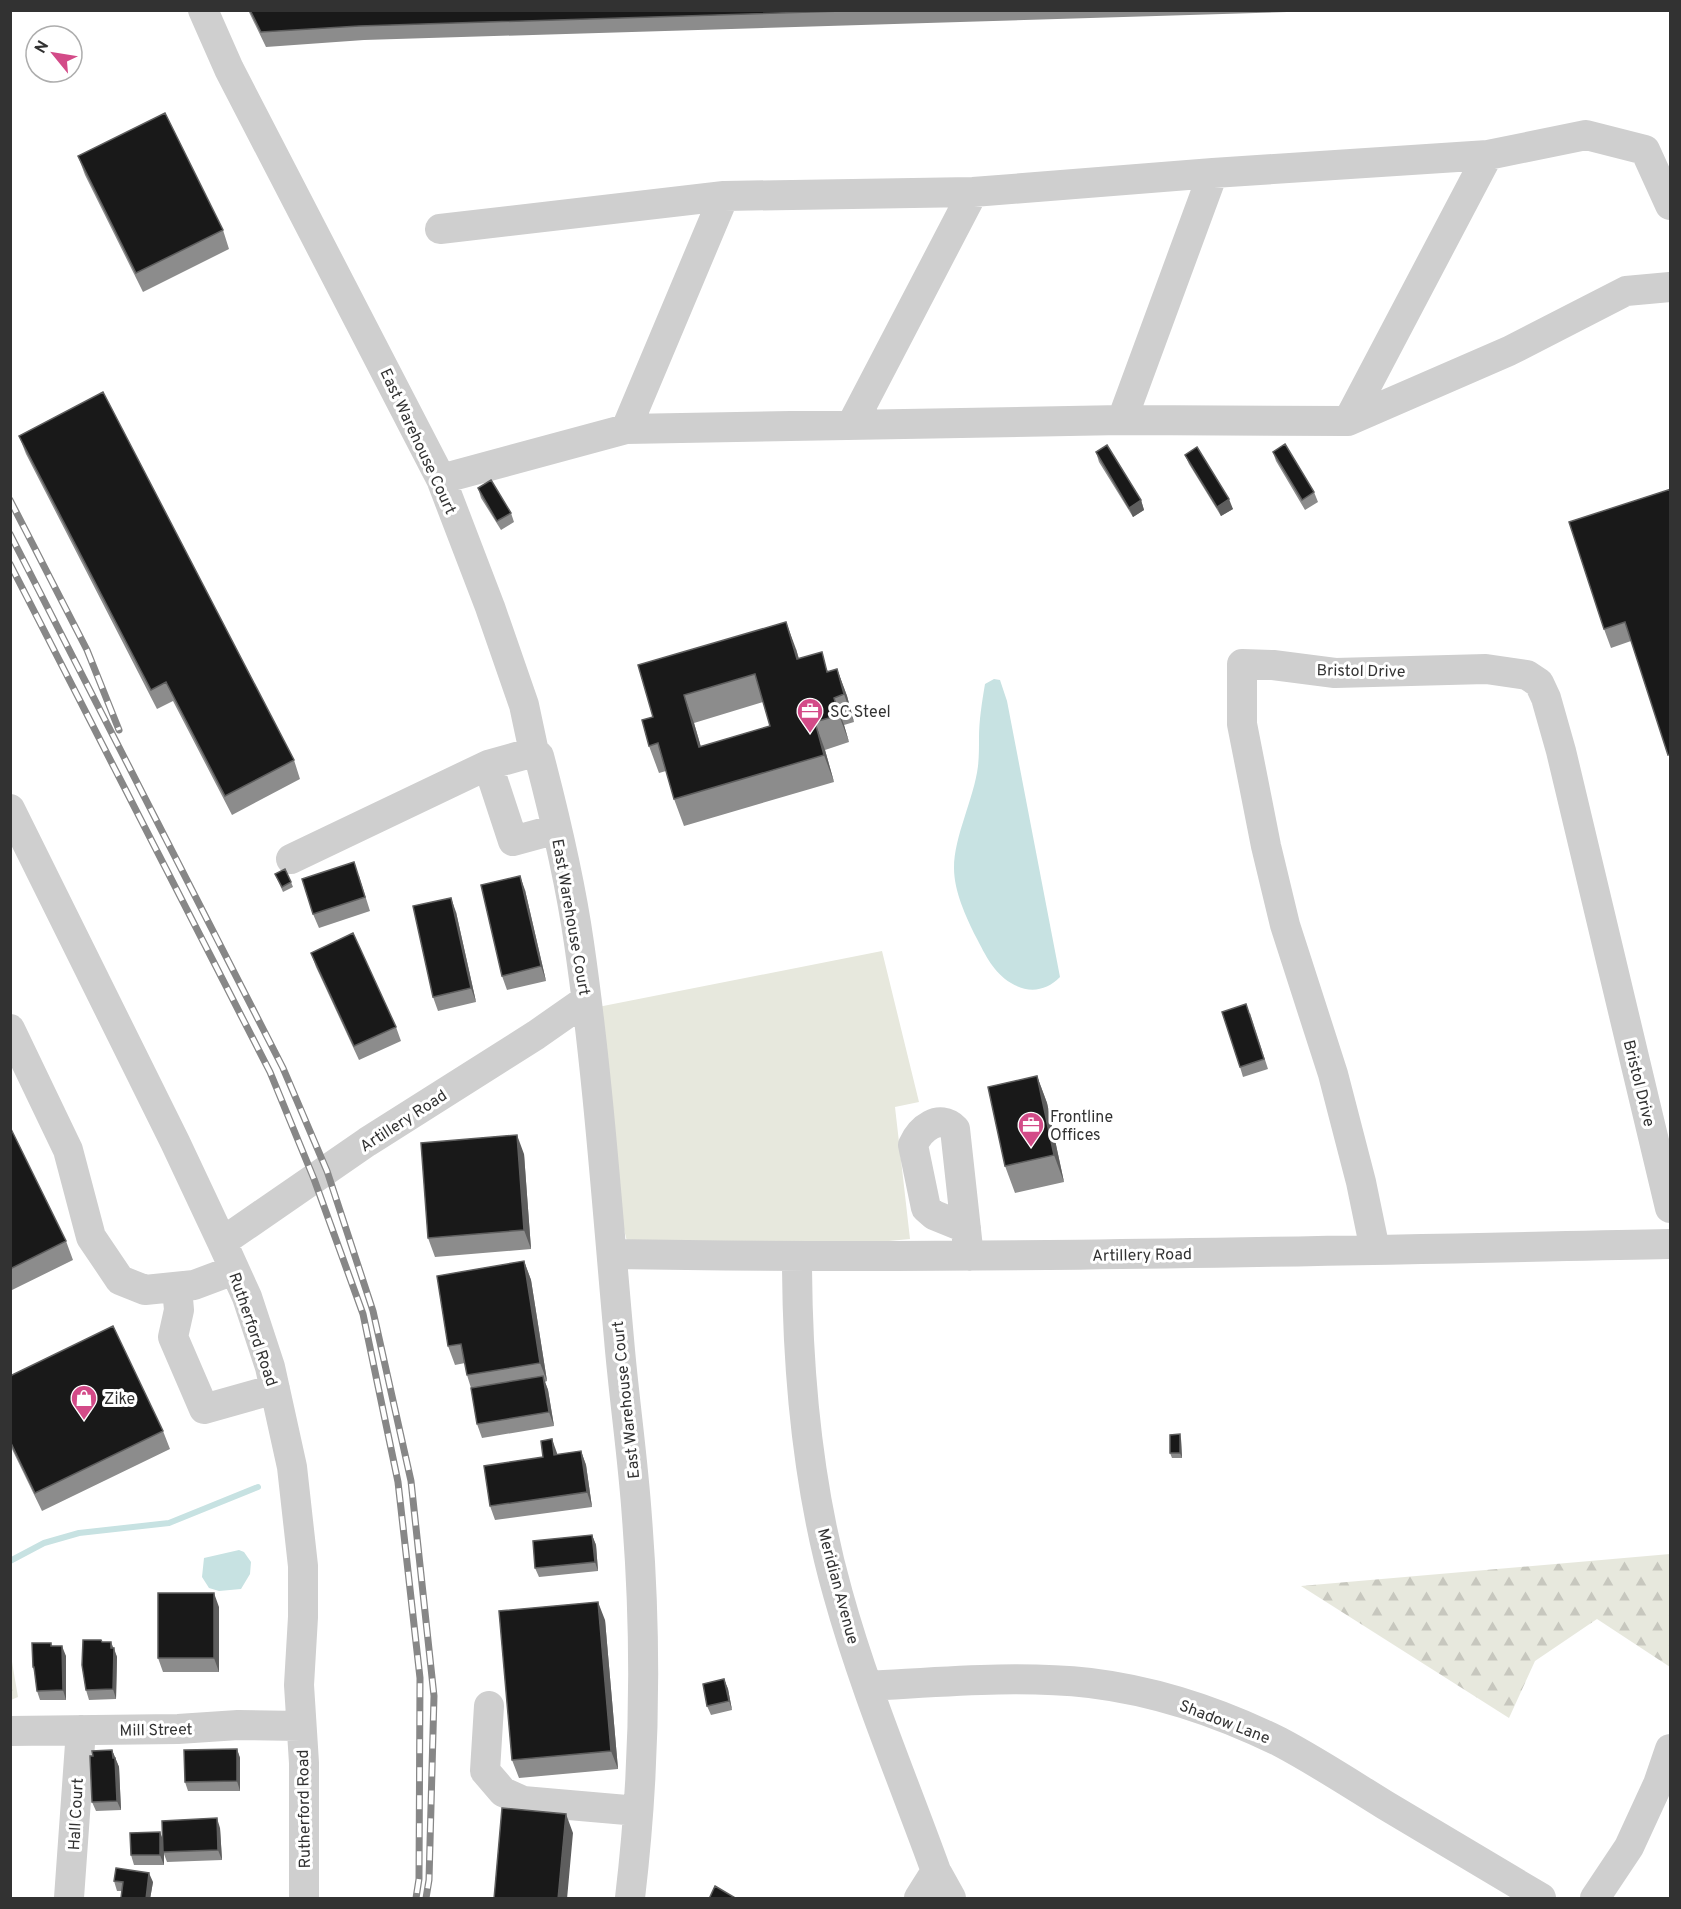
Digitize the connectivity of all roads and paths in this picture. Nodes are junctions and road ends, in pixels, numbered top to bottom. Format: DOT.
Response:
graph roads {
  1 [pos="203,10"];
  2 [pos="1488,155"];
  3 [pos="1213,173"];
  4 [pos="973,192"];
  5 [pos="724,196"];
  6 [pos="1671,205"];
  7 [pos="440,229"];
  8 [pos="1671,286"];
  9 [pos="1122,420"];
  10 [pos="1348,421"];
  11 [pos="852,423"];
  12 [pos="626,429"];
  13 [pos="441,479"];
  14 [pos="534,753"];
  15 [pos="488,765"];
  16 [pos="10,808"];
  17 [pos="557,829"];
  18 [pos="291,859"];
  19 [pos="586,1000"];
  20 [pos="10,1029"];
  21 [pos="1671,1208"];
  22 [pos="222,1242"];
  23 [pos="967,1242"];
  24 [pos="1671,1244"];
  25 [pos="1375,1250"];
  26 [pos="613,1254"];
  27 [pos="797,1257"];
  28 [pos="234,1270"];
  29 [pos="177,1287"];
  30 [pos="275,1389"];
  31 [pos="868,1686"];
  32 [pos="489,1706"];
  33 [pos="301,1726"];
  34 [pos="81,1730"];
  35 [pos="10,1731"];
  36 [pos="1671,1749"];
  37 [pos="638,1811"];
  38 [pos="936,1871"];
  39 [pos="69,1899"];
  40 [pos="304,1899"];
  41 [pos="630,1899"];
  42 [pos="919,1899"];
  43 [pos="951,1899"];
  44 [pos="1541,1899"];
  45 [pos="1595,1899"];
  1 -- 13 [label="street, East Warehouse Court"];
  2 -- 3 [label="street"];
  2 -- 6 [label="street"];
  2 -- 10 [label="street"];
  3 -- 4 [label="street"];
  3 -- 9 [label="street"];
  4 -- 5 [label="street"];
  4 -- 11 [label="street"];
  5 -- 7 [label="street"];
  5 -- 12 [label="street"];
  8 -- 10 [label="street"];
  9 -- 10 [label="street"];
  9 -- 11 [label="street"];
  11 -- 12 [label="street"];
  12 -- 13 [label="street"];
  13 -- 14 [label="street, East Warehouse Court"];
  14 -- 15 [label="street"];
  14 -- 17 [label="street, East Warehouse Court"];
  15 -- 17 [label="street"];
  15 -- 18 [label="street"];
  16 -- 22 [label="street, Rutherford Road"];
  17 -- 19 [label="street, East Warehouse Court"];
  19 -- 22 [label="street, Artillery Road"];
  19 -- 26 [label="street, East Warehouse Court"];
  20 -- 29 [label="street"];
  21 -- 25 [label="street, Bristol Drive"];
  22 -- 28 [label="street, Rutherford Road"];
  23 -- 23 [label="street"];
  23 -- 25 [label="street, Artillery Road"];
  23 -- 27 [label="street, Artillery Road"];
  24 -- 25 [label="street, Artillery Road"];
  26 -- 27 [label="street, Artillery Road"];
  26 -- 37 [label="street, East Warehouse Court"];
  27 -- 31 [label="street, Meridian Avenue"];
  28 -- 29 [label="street"];
  28 -- 30 [label="street, Rutherford Road"];
  29 -- 30 [label="street"];
  30 -- 33 [label="street, Rutherford Road"];
  31 -- 38 [label="street, Meridian Avenue"];
  31 -- 44 [label="street, Shadow Lane"];
  32 -- 37 [label="street"];
  33 -- 34 [label="street, Mill Street"];
  33 -- 40 [label="street, Rutherford Road"];
  34 -- 35 [label="street, Mill Street"];
  34 -- 39 [label="street, Hall Court"];
  36 -- 45 [label="street"];
  37 -- 41 [label="street, East Warehouse Court"];
  38 -- 42 [label="street"];
  38 -- 43 [label="street, Meridian Avenue"];
}
